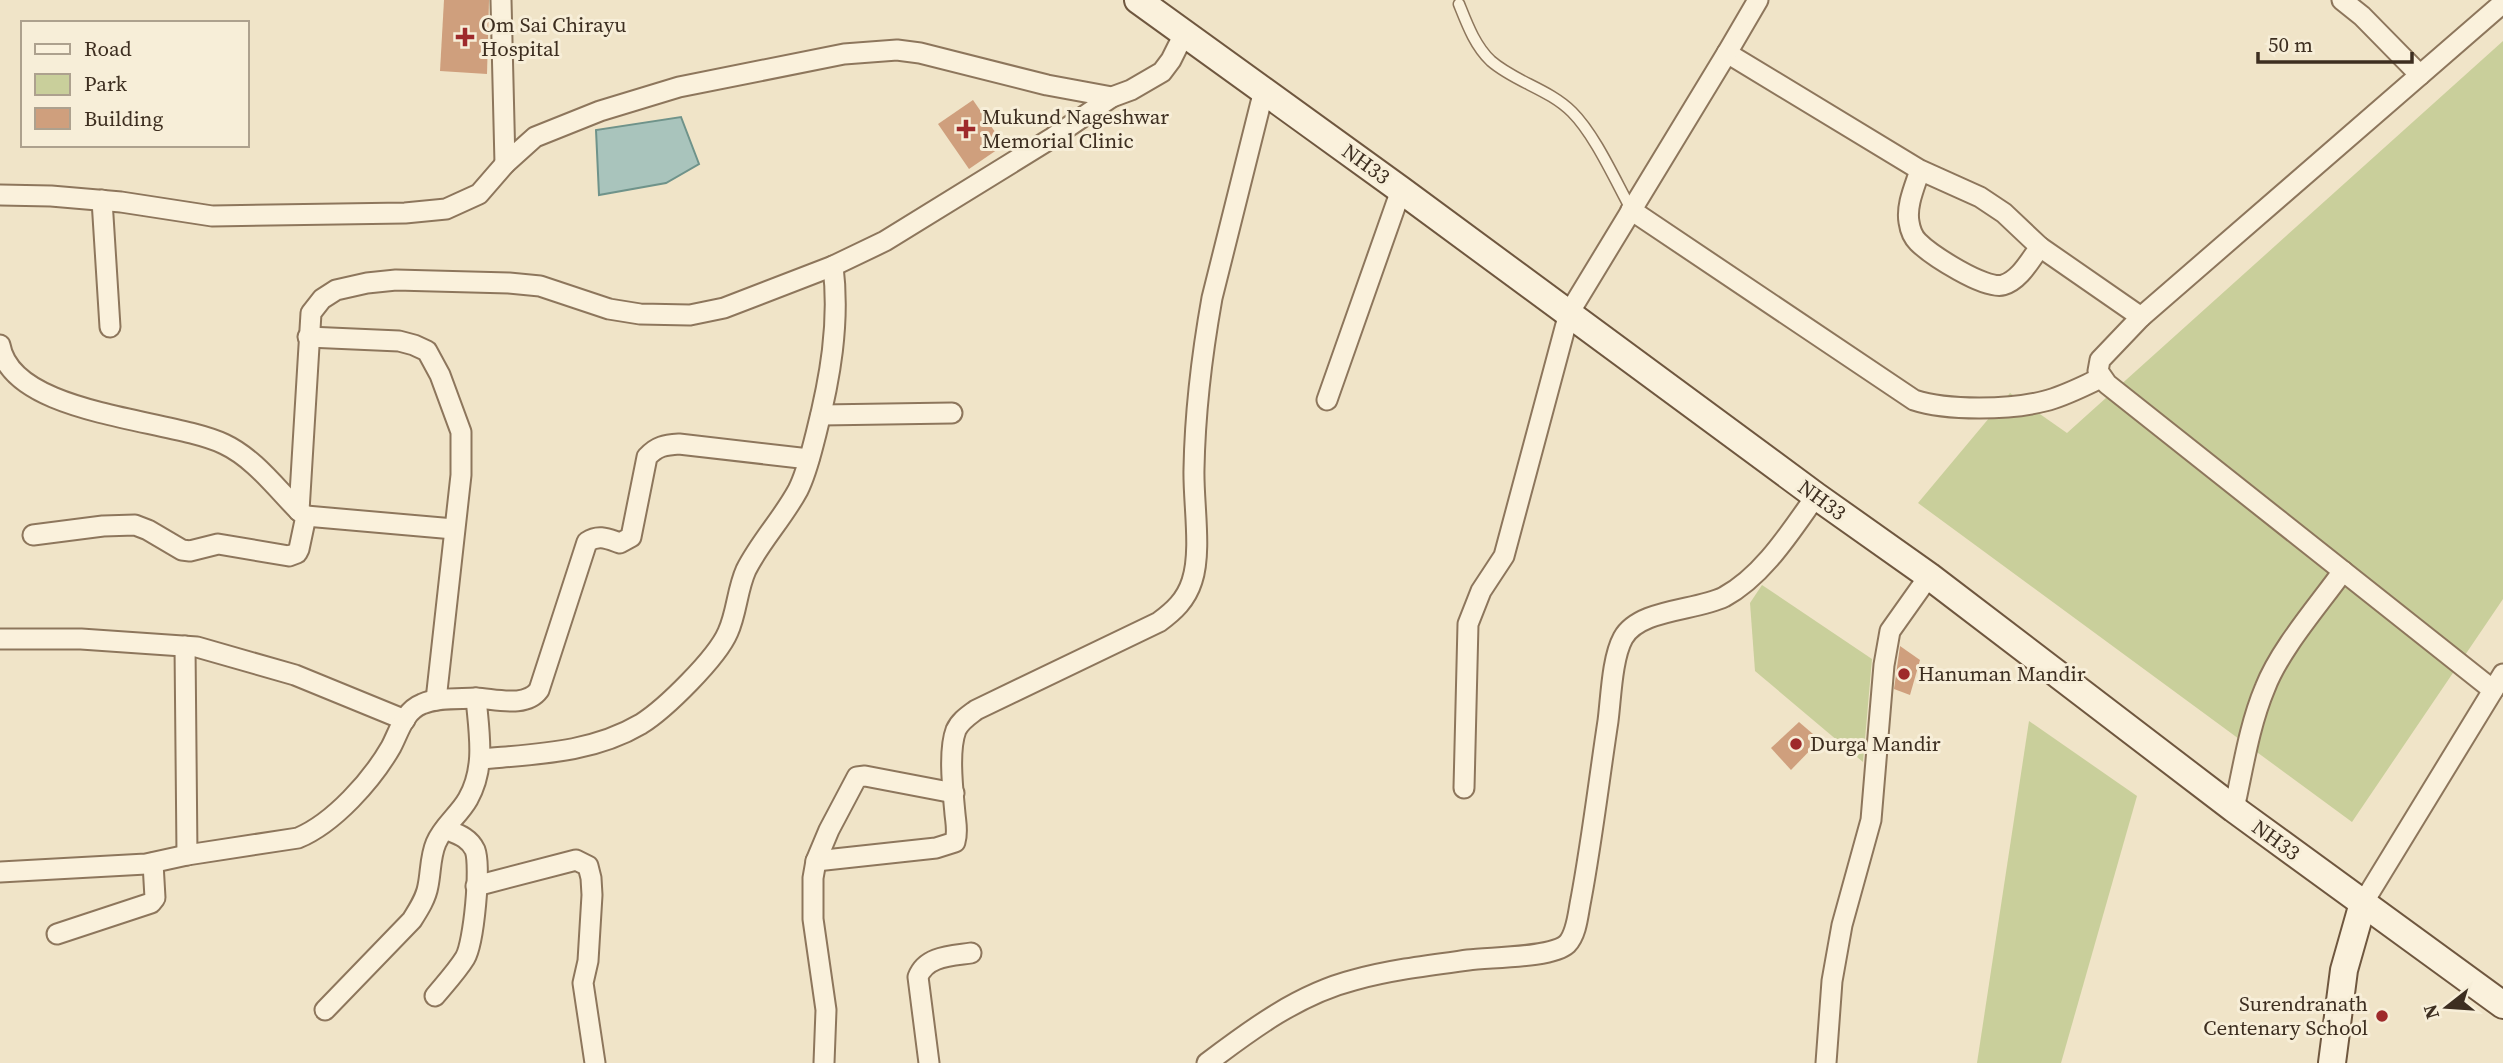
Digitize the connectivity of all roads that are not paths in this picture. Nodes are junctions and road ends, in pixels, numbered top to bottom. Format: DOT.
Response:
graph roads {
  1 [pos="501,0"];
  2 [pos="1138,0"];
  3 [pos="1758,0"];
  4 [pos="2342,0"];
  5 [pos="2503,3"];
  6 [pos="1459,4"];
  7 [pos="1184,34"];
  8 [pos="1727,53"];
  9 [pos="2420,75"];
  10 [pos="1264,90"];
  11 [pos="1112,97"];
  12 [pos="505,164"];
  13 [pos="1920,170"];
  14 [pos="1401,190"];
  15 [pos="0,195"];
  16 [pos="102,200"];
  17 [pos="1632,209"];
  18 [pos="2040,247"];
  19 [pos="833,266"];
  20 [pos="1569,313"];
  21 [pos="2141,317"];
  22 [pos="110,327"];
  23 [pos="308,337"];
  24 [pos="0,345"];
  25 [pos="2101,377"];
  26 [pos="1326,400"];
  27 [pos="952,413"];
  28 [pos="821,415"];
  29 [pos="809,459"];
  30 [pos="1816,496"];
  31 [pos="302,514"];
  32 [pos="454,529"];
  33 [pos="33,535"];
  34 [pos="2343,570"];
  35 [pos="1928,576"];
  36 [pos="0,639"];
  37 [pos="185,646"];
  38 [pos="2498,682"];
  39 [pos="476,698"];
  40 [pos="436,700"];
  41 [pos="405,720"];
  42 [pos="481,759"];
  43 [pos="1464,788"];
  44 [pos="954,793"];
  45 [pos="2234,809"];
  46 [pos="445,829"];
  47 [pos="187,855"];
  48 [pos="816,861"];
  49 [pos="153,863"];
  50 [pos="0,872"];
  51 [pos="476,886"];
  52 [pos="2363,903"];
  53 [pos="57,934"];
  54 [pos="971,953"];
  55 [pos="435,996"];
  56 [pos="2503,1004"];
  57 [pos="325,1010"];
  58 [pos="595,1063"];
  59 [pos="824,1063"];
  60 [pos="929,1063"];
  61 [pos="1207,1063"];
  62 [pos="1826,1063"];
  63 [pos="2332,1063"];
  1 -- 12 [label="street"];
  2 -- 7 [label="main road, NH33"];
  3 -- 8 [label="street"];
  4 -- 9 [label="street"];
  5 -- 9 [label="street"];
  6 -- 17 [label="lane"];
  7 -- 10 [label="main road, NH33"];
  7 -- 11 [label="street"];
  8 -- 13 [label="street"];
  8 -- 17 [label="street"];
  9 -- 21 [label="street"];
  10 -- 14 [label="main road, NH33"];
  10 -- 44 [label="street"];
  11 -- 12 [label="street"];
  11 -- 19 [label="street"];
  12 -- 16 [label="street"];
  13 -- 18 [label="street"];
  13 -- 18 [label="street"];
  14 -- 20 [label="main road, NH33"];
  14 -- 26 [label="street"];
  15 -- 16 [label="street"];
  16 -- 22 [label="street"];
  17 -- 20 [label="street"];
  17 -- 25 [label="street"];
  18 -- 21 [label="street"];
  19 -- 23 [label="street"];
  19 -- 28 [label="street"];
  20 -- 30 [label="main road, NH33"];
  20 -- 43 [label="street"];
  21 -- 25 [label="street"];
  23 -- 31 [label="street"];
  23 -- 32 [label="street"];
  24 -- 31 [label="street"];
  25 -- 34 [label="street"];
  27 -- 28 [label="street"];
  28 -- 29 [label="street"];
  29 -- 39 [label="street"];
  29 -- 42 [label="street"];
  30 -- 35 [label="main road, NH33"];
  30 -- 61 [label="street"];
  31 -- 32 [label="street"];
  31 -- 33 [label="street"];
  32 -- 40 [label="street"];
  34 -- 38 [label="street"];
  34 -- 45 [label="street"];
  35 -- 45 [label="main road, NH33"];
  35 -- 62 [label="street"];
  36 -- 37 [label="street"];
  37 -- 41 [label="street"];
  37 -- 47 [label="street"];
  38 -- 52 [label="street"];
  39 -- 40 [label="street"];
  39 -- 42 [label="street"];
  40 -- 41 [label="street"];
  41 -- 47 [label="street"];
  42 -- 46 [label="street"];
  44 -- 48 [label="street"];
  44 -- 48 [label="street"];
  45 -- 52 [label="main road, NH33"];
  46 -- 51 [label="street"];
  46 -- 57 [label="street"];
  47 -- 49 [label="street"];
  48 -- 59 [label="street"];
  49 -- 50 [label="street"];
  49 -- 53 [label="street"];
  51 -- 55 [label="street"];
  51 -- 58 [label="street"];
  52 -- 56 [label="main road, NH33"];
  52 -- 63 [label="main road"];
  54 -- 60 [label="street"];
}
